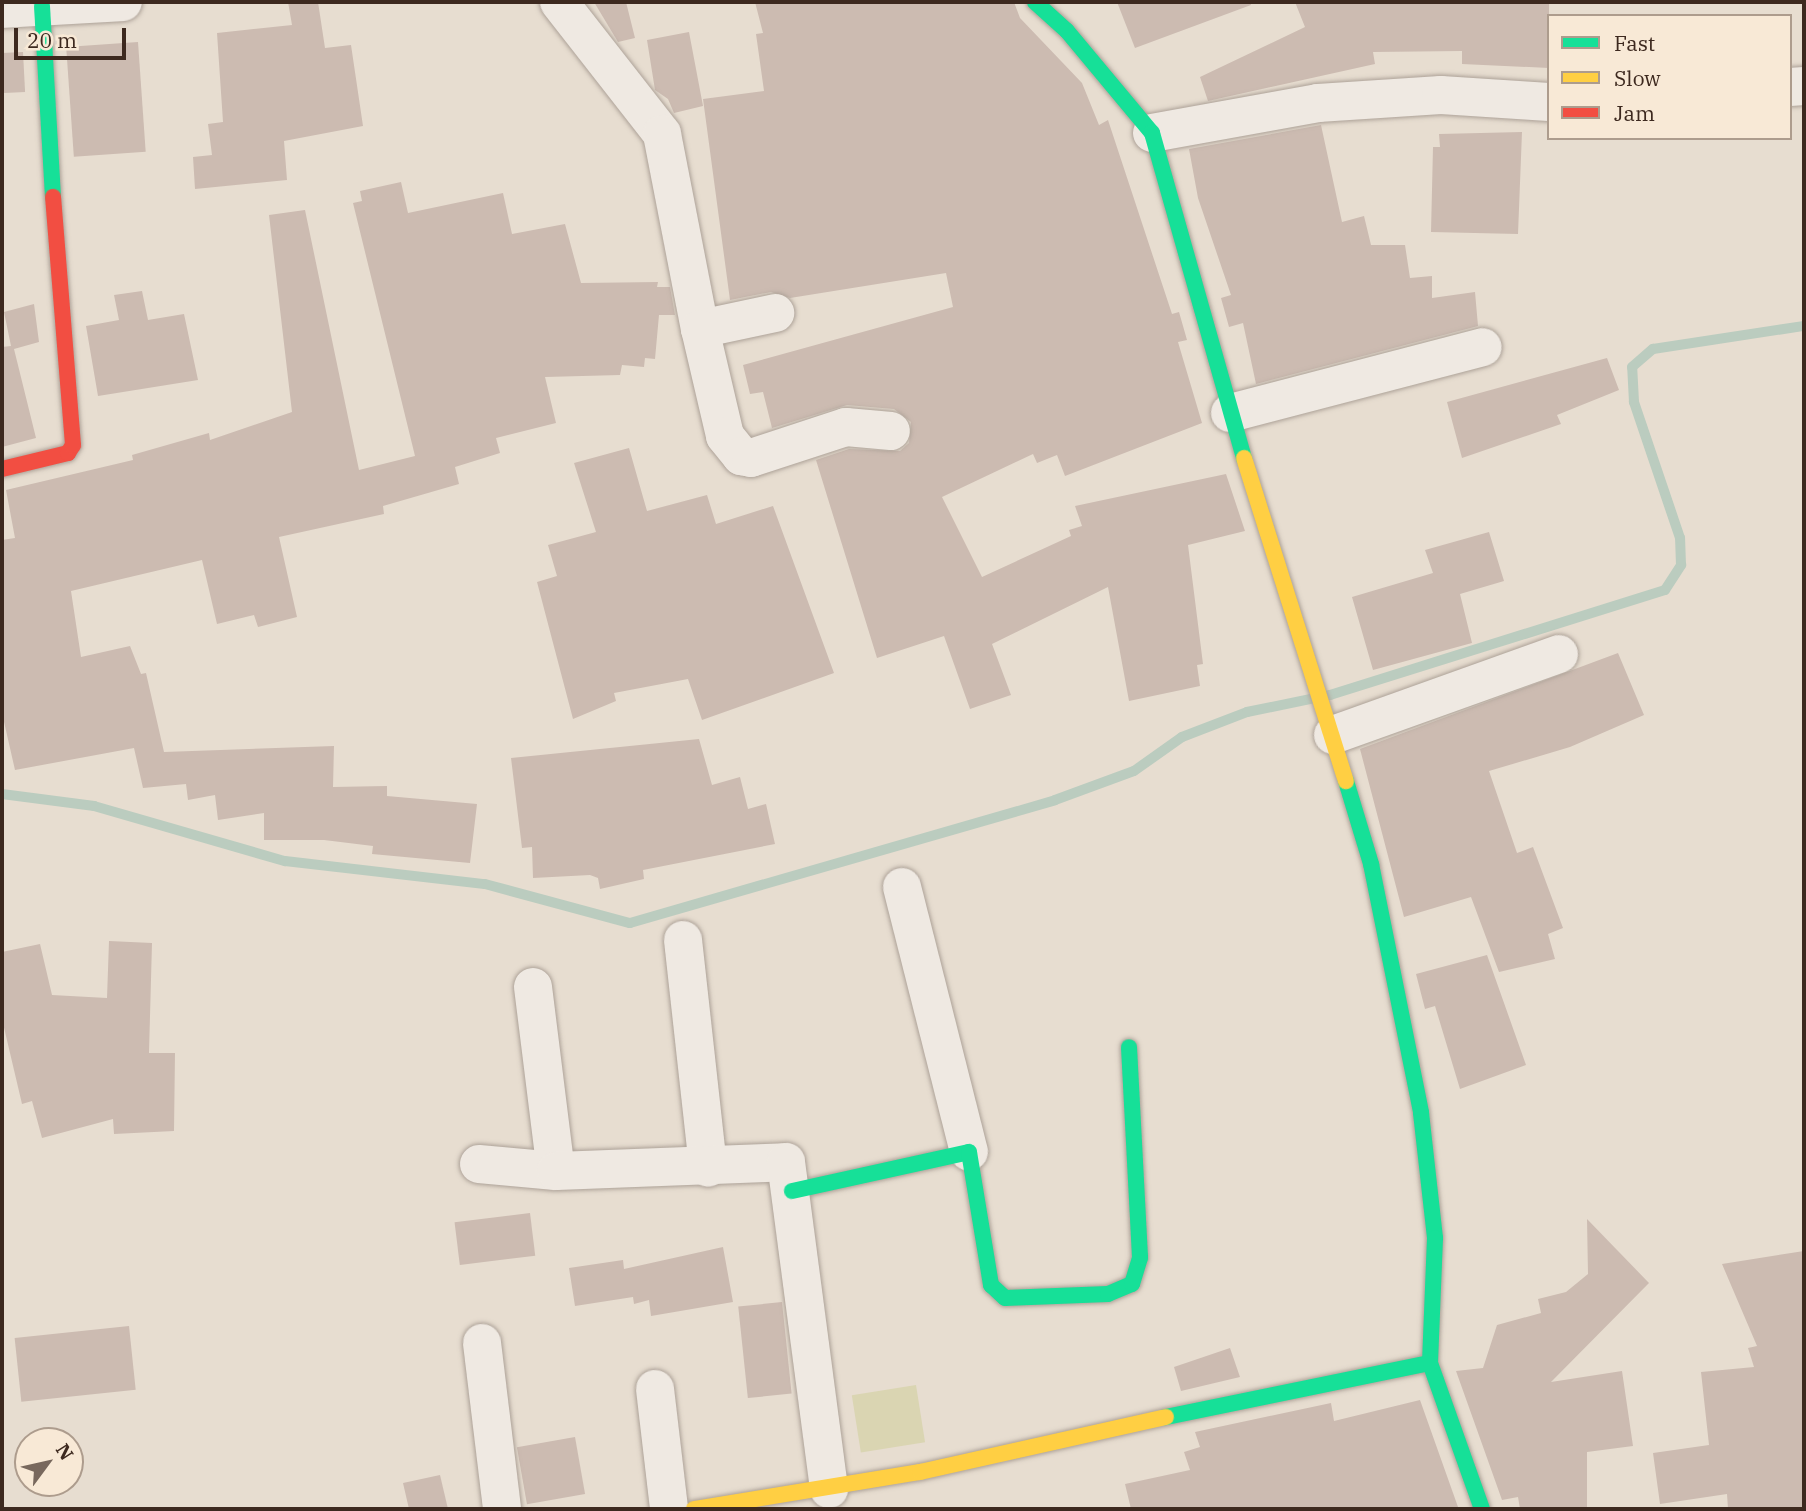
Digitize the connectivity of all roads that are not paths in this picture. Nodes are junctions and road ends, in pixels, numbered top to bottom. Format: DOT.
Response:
graph roads {
  1 [pos="123,2"];
  2 [pos="559,2"];
  3 [pos="1035,2"];
  4 [pos="42,6"];
  5 [pos="2,9"];
  6 [pos="1547,102"];
  7 [pos="1152,133"];
  8 [pos="775,313"];
  9 [pos="700,329"];
  10 [pos="1483,346"];
  11 [pos="1230,413"];
  12 [pos="891,431"];
  13 [pos="2,469"];
  14 [pos="1559,654"];
  15 [pos="1332,729"];
  16 [pos="902,887"];
  17 [pos="683,940"];
  18 [pos="533,987"];
  19 [pos="1129,1047"];
  20 [pos="969,1153"];
  21 [pos="479,1164"];
  22 [pos="708,1168"];
  23 [pos="556,1171"];
  24 [pos="792,1191"];
  25 [pos="482,1343"];
  26 [pos="1430,1363"];
  27 [pos="655,1389"];
  28 [pos="828,1489"];
  29 [pos="502,1509"];
  30 [pos="669,1509"];
  31 [pos="694,1509"];
  32 [pos="1482,1509"];
  1 -- 4 [label="street"];
  2 -- 9 [label="street"];
  3 -- 7 [label="street"];
  4 -- 5 [label="street"];
  4 -- 13 [label="street"];
  6 -- 7 [label="street"];
  7 -- 11 [label="street"];
  8 -- 9 [label="street"];
  9 -- 12 [label="street"];
  10 -- 11 [label="street"];
  11 -- 15 [label="street"];
  14 -- 15 [label="street"];
  15 -- 26 [label="street"];
  16 -- 20 [label="street"];
  17 -- 22 [label="street"];
  18 -- 23 [label="street"];
  19 -- 20 [label="street"];
  20 -- 24 [label="street"];
  21 -- 23 [label="street"];
  22 -- 23 [label="street"];
  22 -- 24 [label="street"];
  24 -- 28 [label="street"];
  25 -- 29 [label="street"];
  26 -- 28 [label="street"];
  26 -- 32 [label="street"];
  27 -- 30 [label="street"];
  28 -- 31 [label="street"];
}
